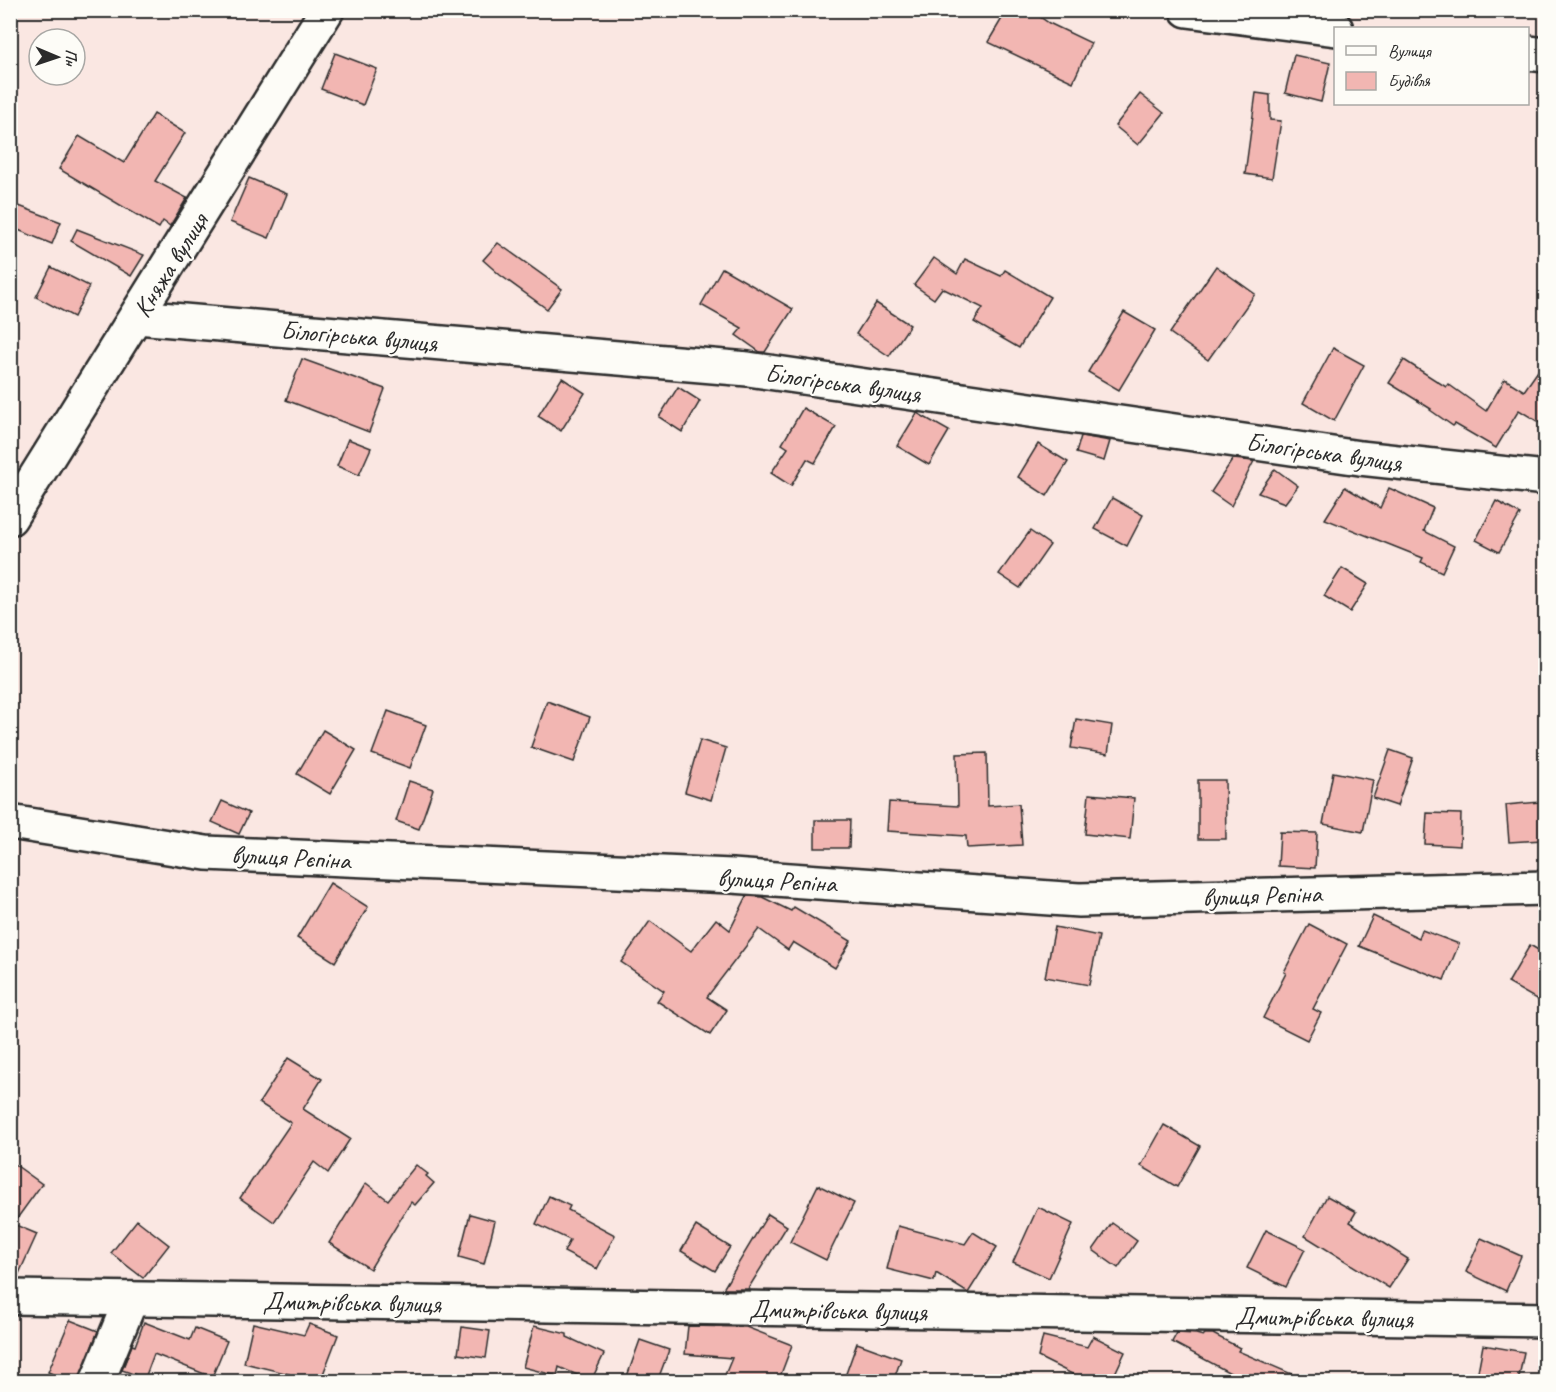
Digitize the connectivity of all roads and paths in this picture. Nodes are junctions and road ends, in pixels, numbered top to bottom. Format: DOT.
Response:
graph roads {
  1 [pos="327,10"];
  2 [pos="1187,10"];
  3 [pos="1334,29"];
  4 [pos="1529,53"];
  5 [pos="1545,55"];
  6 [pos="137,317"];
  7 [pos="1545,478"];
  8 [pos="10,518"];
  9 [pos="10,822"];
  10 [pos="1545,888"];
  11 [pos="10,1297"];
  12 [pos="131,1299"];
  13 [pos="1545,1320"];
  14 [pos="97,1382"];
  1 -- 6 [label="street, Княжа вулиця"];
  2 -- 3 [label="street"];
  4 -- 5 [label="street"];
  6 -- 7 [label="street, Білогірська вулиця"];
  6 -- 8 [label="street, Княжа вулиця"];
  9 -- 10 [label="street, вулиця Рєпіна"];
  11 -- 12 [label="street, Дмитрівська вулиця"];
  12 -- 13 [label="street, Дмитрівська вулиця"];
  12 -- 14 [label="street"];
}
